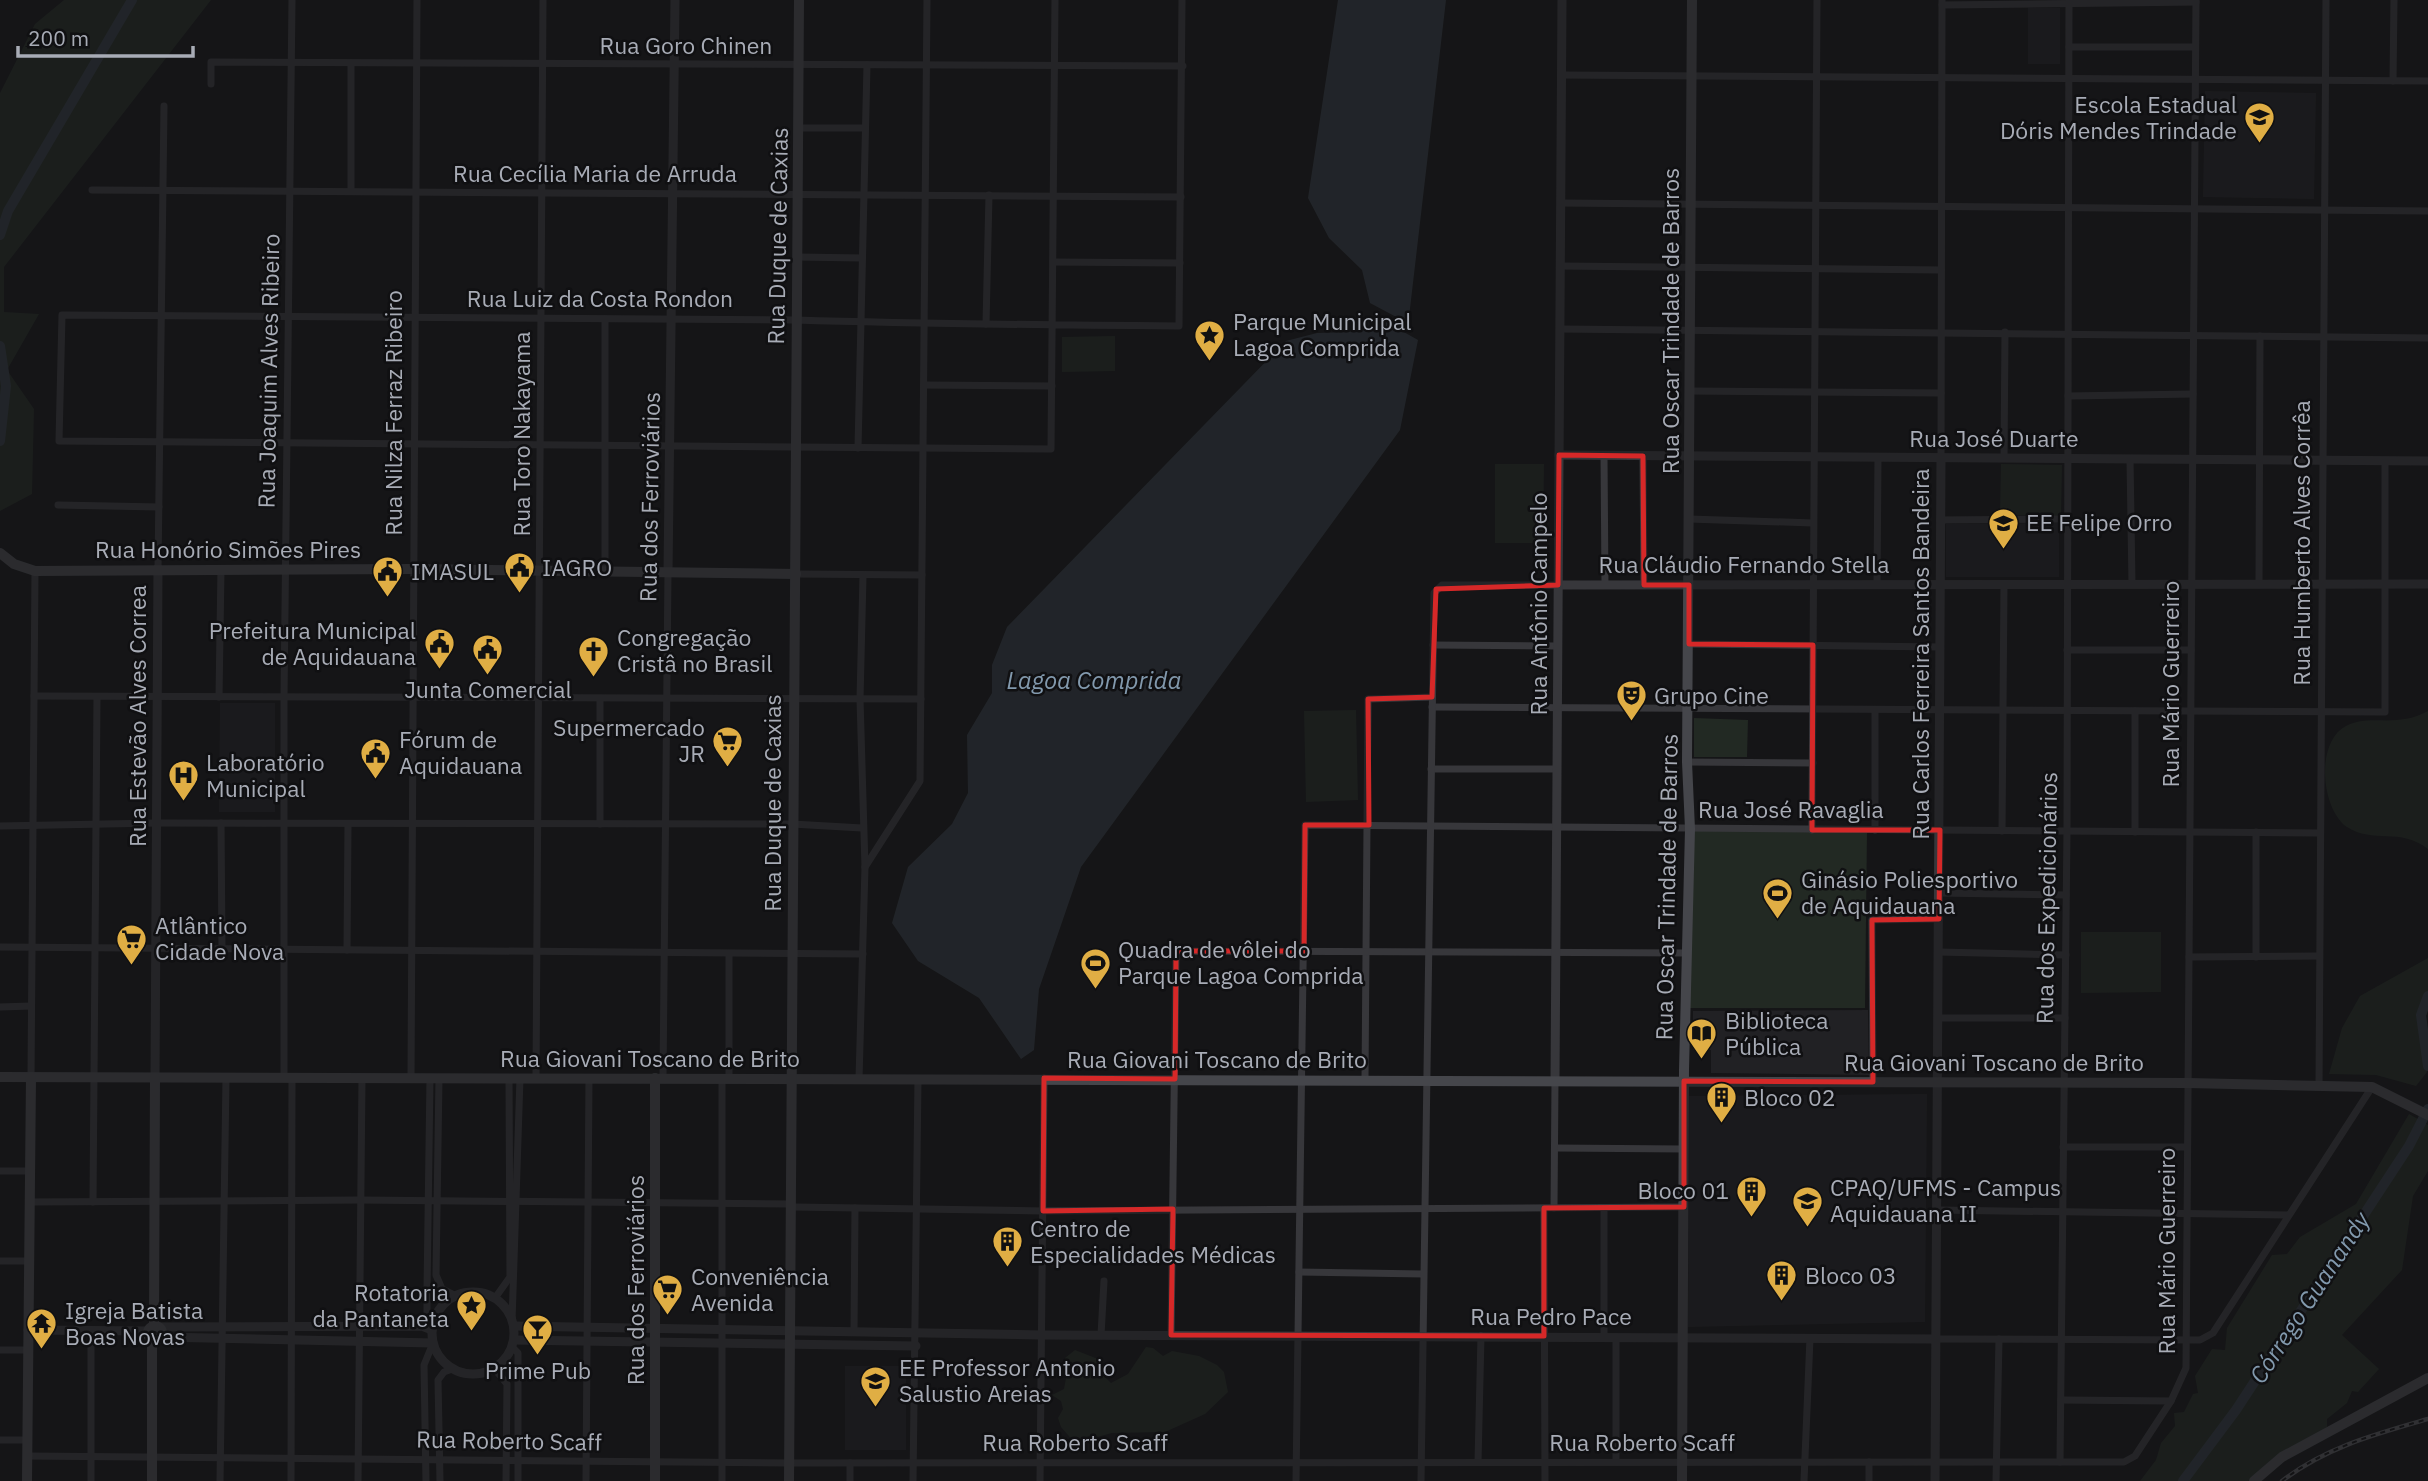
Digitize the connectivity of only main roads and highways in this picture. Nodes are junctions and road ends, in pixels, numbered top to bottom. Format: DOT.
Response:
graph roads {
  1 [pos="799,0"];
  2 [pos="1692,0"];
  3 [pos="0,553"];
  4 [pos="796,574"];
  5 [pos="0,1077"];
  6 [pos="31,1077"];
  7 [pos="155,1078"];
  8 [pos="659,1078"];
  9 [pos="792,1079"];
  10 [pos="1685,1081"];
  11 [pos="2428,1115"];
  12 [pos="2428,1378"];
  13 [pos="27,1481"];
  14 [pos="152,1481"];
  15 [pos="655,1481"];
  16 [pos="789,1481"];
  17 [pos="1682,1481"];
  18 [pos="2254,1481"];
  1 -- 4 [label="main road, Rua Duque de Caxias"];
  2 -- 10 [label="main road, Rua Oscar Trindade de Barros"];
  3 -- 4 [label="main road, Rua Honório Simões Pires"];
  4 -- 9 [label="main road, Rua Duque de Caxias"];
  5 -- 6 [label="main road, Rua Giovani Toscano de Brito"];
  6 -- 7 [label="main road, Rua Giovani Toscano de Brito"];
  6 -- 13 [label="main road"];
  7 -- 8 [label="main road, Rua Giovani Toscano de Brito"];
  7 -- 14 [label="main road, Rua Estevão Alves Correa"];
  8 -- 9 [label="main road, Rua Giovani Toscano de Brito"];
  8 -- 15 [label="main road, Rua dos Ferroviários"];
  9 -- 10 [label="main road, Rua Giovani Toscano de Brito"];
  9 -- 16 [label="main road, Rua Duque de Caxias"];
  10 -- 11 [label="main road, Rua Giovani Toscano de Brito"];
  10 -- 17 [label="main road, Rua Oscar Trindade de Barros"];
  12 -- 18 [label="main road"];
}
